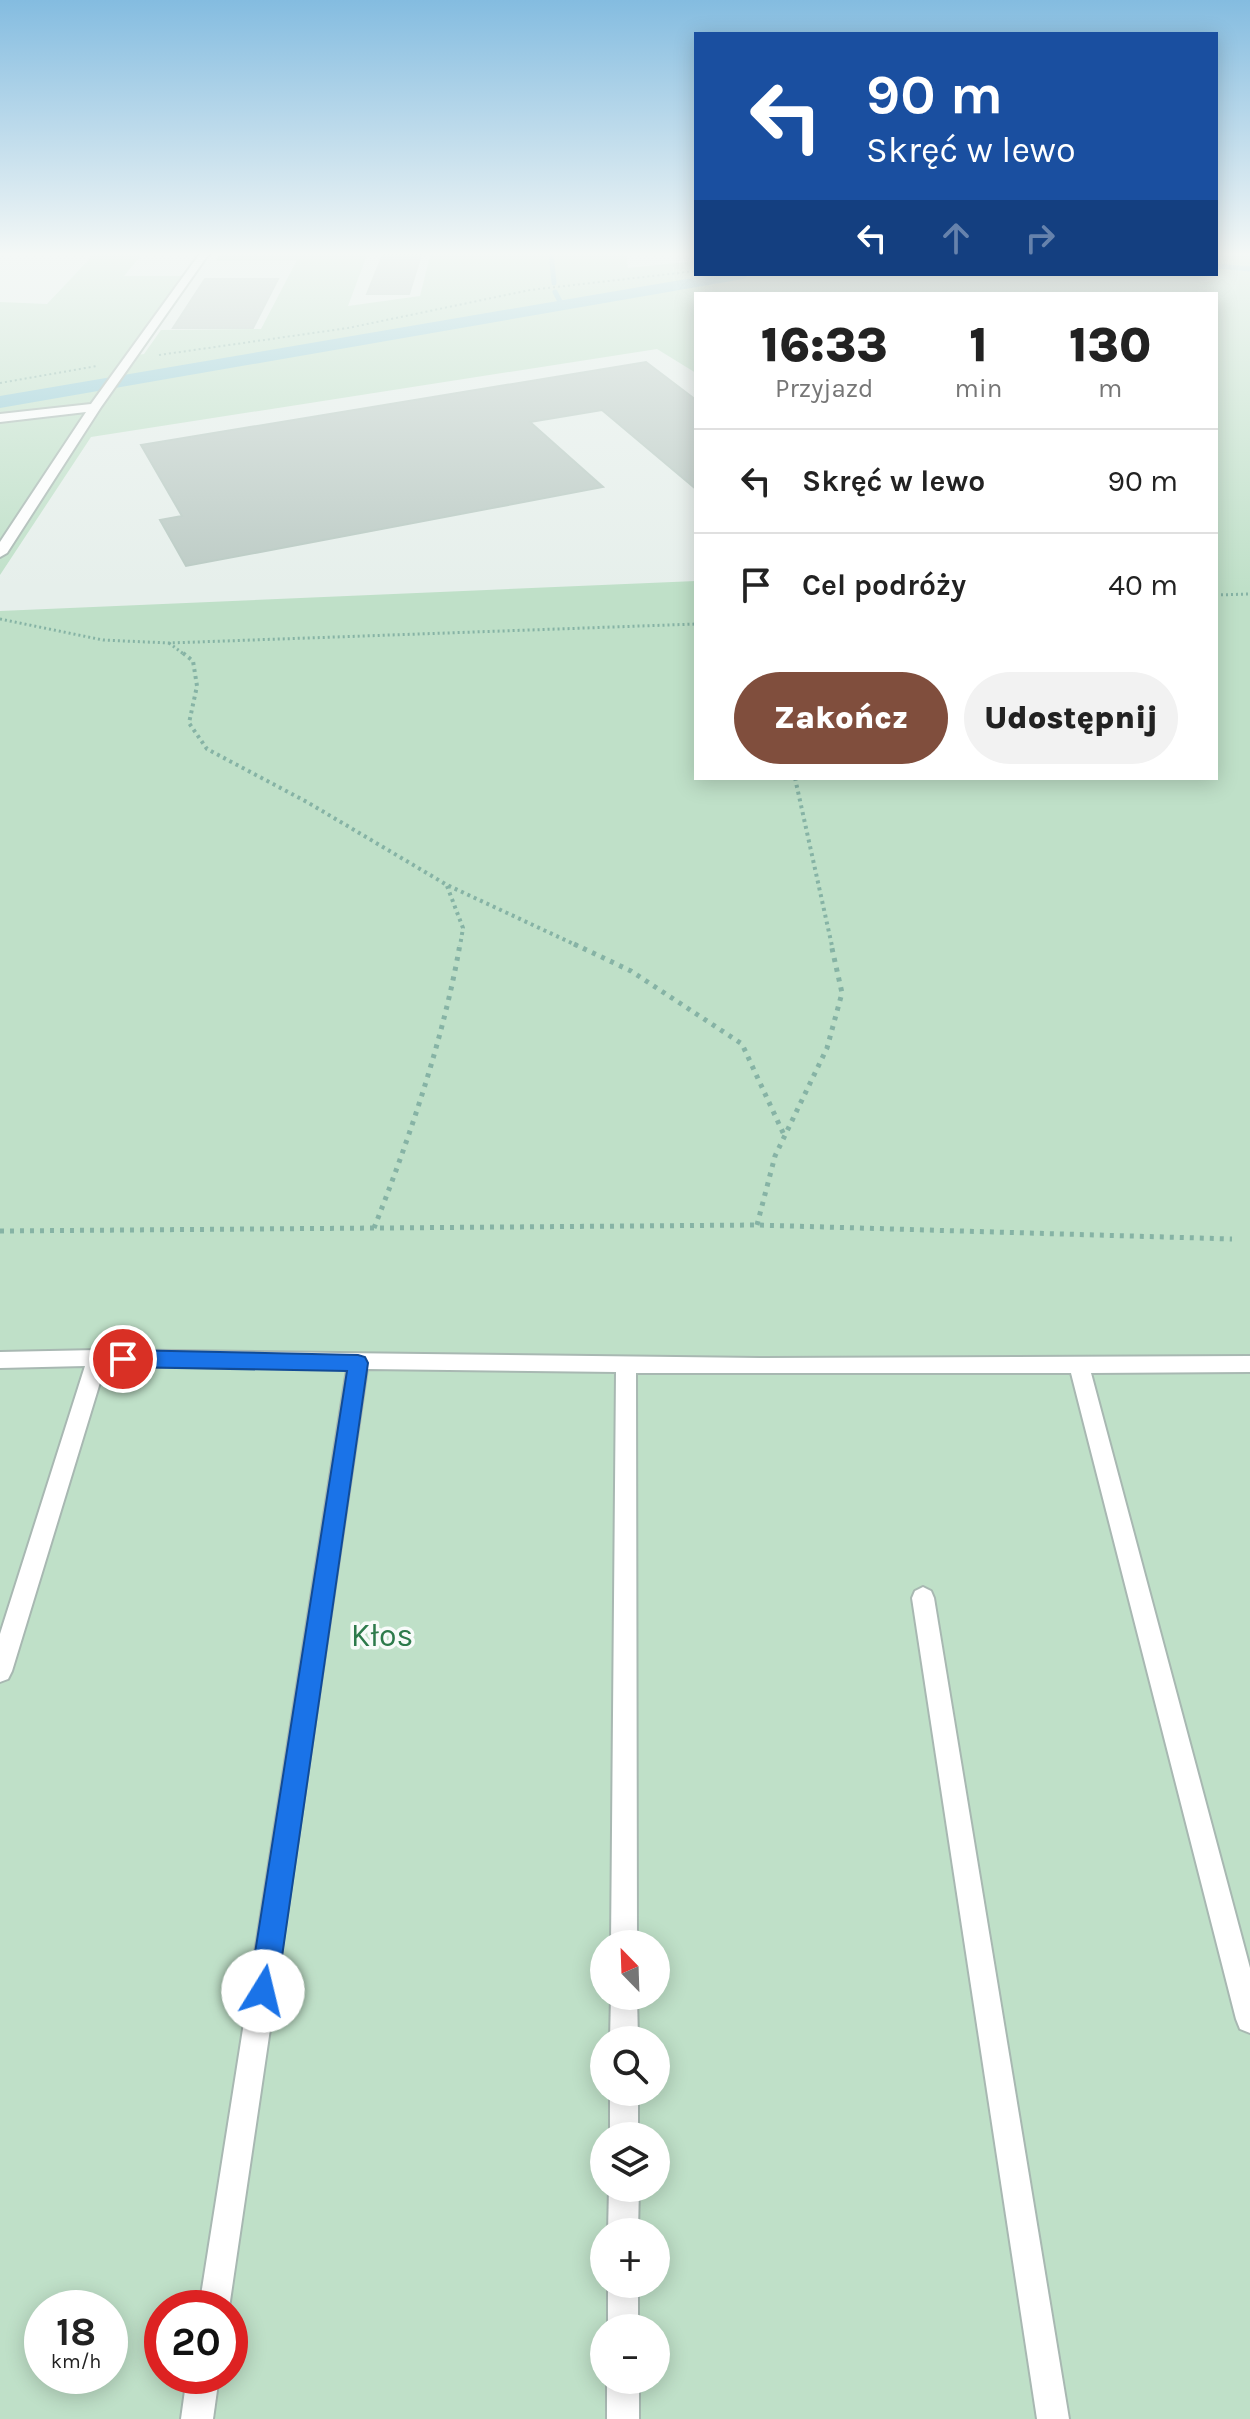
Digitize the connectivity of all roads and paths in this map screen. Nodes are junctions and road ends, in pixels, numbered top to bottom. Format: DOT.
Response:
graph roads {
  1 [pos="120,365"];
  2 [pos="125,365"];
  3 [pos="0,383"];
  4 [pos="99,402"];
  5 [pos="0,418"];
  6 [pos="0,553"];
  7 [pos="1250,594"];
  8 [pos="1218,595"];
  9 [pos="0,619"];
  10 [pos="694,624"];
  11 [pos="169,643"];
  12 [pos="795,780"];
  13 [pos="447,885"];
  14 [pos="785,1137"];
  15 [pos="757,1225"];
  16 [pos="374,1228"];
  17 [pos="0,1231"];
  18 [pos="1232,1239"];
  19 [pos="98,1358"];
  20 [pos="0,1360"];
  21 [pos="358,1363"];
  22 [pos="626,1364"];
  23 [pos="1079,1364"];
  24 [pos="1250,1364"];
  25 [pos="923,1598"];
  26 [pos="0,1671"];
  27 [pos="624,1930"];
  28 [pos="1250,2019"];
  29 [pos="217,2290"];
  30 [pos="200,2394"];
  31 [pos="623,2394"];
  32 [pos="197,2419"];
  33 [pos="623,2419"];
  34 [pos="1053,2419"];
  1 -- 3 [label="path"];
  2 -- 4 [label="street"];
  4 -- 5 [label="street"];
  4 -- 6 [label="street"];
  7 -- 8 [label="path"];
  9 -- 11 [label="path"];
  10 -- 11 [label="path"];
  11 -- 13 [label="path"];
  12 -- 14 [label="path"];
  13 -- 14 [label="path"];
  13 -- 16 [label="path"];
  14 -- 15 [label="path"];
  15 -- 16 [label="path"];
  15 -- 18 [label="path"];
  16 -- 17 [label="path"];
  19 -- 20 [label="lane"];
  19 -- 21 [label="lane"];
  19 -- 26 [label="lane"];
  21 -- 22 [label="lane"];
  21 -- 29 [label="lane"];
  22 -- 23 [label="lane"];
  22 -- 27 [label="lane"];
  23 -- 24 [label="lane"];
  23 -- 28 [label="lane"];
  25 -- 34 [label="lane"];
  30 -- 32 [label="lane"];
  31 -- 33 [label="lane"];
}
